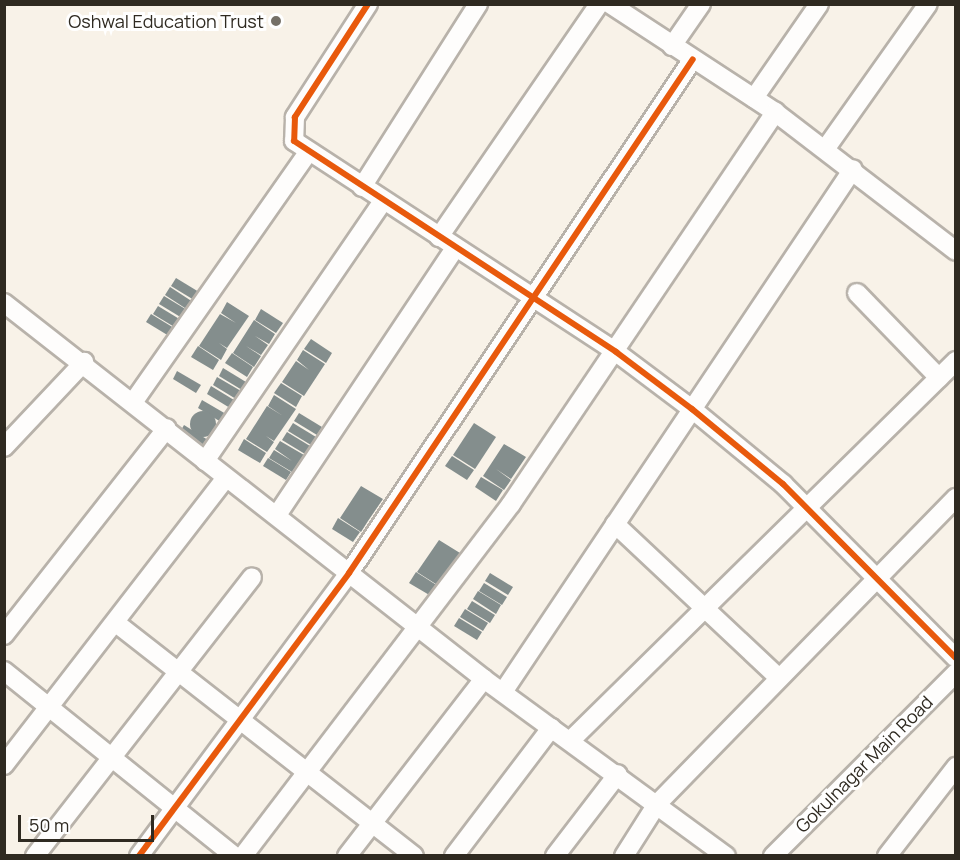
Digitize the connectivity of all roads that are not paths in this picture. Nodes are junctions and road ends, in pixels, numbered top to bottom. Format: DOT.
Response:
graph roads {
  1 [pos="368,4"];
  2 [pos="478,4"];
  3 [pos="599,4"];
  4 [pos="610,4"];
  5 [pos="701,4"];
  6 [pos="819,4"];
  7 [pos="928,4"];
  8 [pos="672,46"];
  9 [pos="693,59"];
  10 [pos="754,98"];
  11 [pos="775,112"];
  12 [pos="826,148"];
  13 [pos="307,154"];
  14 [pos="853,169"];
  15 [pos="362,187"];
  16 [pos="383,201"];
  17 [pos="439,237"];
  18 [pos="455,248"];
  19 [pos="956,252"];
  20 [pos="857,293"];
  21 [pos="535,299"];
  22 [pos="8,311"];
  23 [pos="616,352"];
  24 [pos="956,361"];
  25 [pos="84,362"];
  26 [pos="939,378"];
  27 [pos="134,401"];
  28 [pos="692,408"];
  29 [pos="167,428"];
  30 [pos="4,447"];
  31 [pos="205,461"];
  32 [pos="226,477"];
  33 [pos="956,498"];
  34 [pos="810,510"];
  35 [pos="277,515"];
  36 [pos="615,524"];
  37 [pos="349,573"];
  38 [pos="252,577"];
  39 [pos="876,578"];
  40 [pos="707,609"];
  41 [pos="116,623"];
  42 [pos="420,629"];
  43 [pos="4,635"];
  44 [pos="956,658"];
  45 [pos="4,671"];
  46 [pos="177,671"];
  47 [pos="956,673"];
  48 [pos="777,676"];
  49 [pos="484,679"];
  50 [pos="503,692"];
  51 [pos="51,709"];
  52 [pos="241,721"];
  53 [pos="551,728"];
  54 [pos="570,741"];
  55 [pos="113,758"];
  56 [pos="4,765"];
  57 [pos="956,768"];
  58 [pos="307,772"];
  59 [pos="618,774"];
  60 [pos="657,804"];
  61 [pos="175,808"];
  62 [pos="372,823"];
  63 [pos="36,855"];
  64 [pos="139,855"];
  65 [pos="234,855"];
  66 [pos="243,855"];
  67 [pos="347,855"];
  68 [pos="414,855"];
  69 [pos="454,855"];
  70 [pos="555,855"];
  71 [pos="624,855"];
  72 [pos="726,855"];
  73 [pos="772,855"];
  74 [pos="887,855"];
  1 -- 13 [label="street"];
  2 -- 15 [label="street"];
  3 -- 17 [label="street"];
  4 -- 8 [label="street"];
  5 -- 8 [label="street"];
  6 -- 10 [label="street"];
  7 -- 12 [label="street"];
  8 -- 9 [label="street"];
  9 -- 10 [label="street"];
  9 -- 21 [label="street"];
  10 -- 11 [label="street"];
  11 -- 12 [label="street"];
  11 -- 23 [label="street"];
  12 -- 14 [label="street"];
  13 -- 15 [label="street"];
  13 -- 27 [label="street"];
  14 -- 19 [label="street"];
  14 -- 28 [label="street"];
  15 -- 16 [label="street"];
  16 -- 17 [label="street"];
  16 -- 31 [label="street"];
  17 -- 18 [label="street"];
  18 -- 21 [label="street"];
  18 -- 35 [label="street"];
  20 -- 26 [label="street"];
  21 -- 23 [label="street"];
  21 -- 37 [label="street"];
  22 -- 25 [label="street"];
  23 -- 28 [label="street"];
  23 -- 42 [label="street"];
  24 -- 26 [label="street"];
  25 -- 27 [label="street"];
  25 -- 30 [label="street"];
  26 -- 34 [label="street"];
  27 -- 29 [label="street"];
  28 -- 34 [label="street"];
  28 -- 36 [label="street"];
  29 -- 31 [label="street"];
  29 -- 43 [label="street"];
  31 -- 32 [label="street"];
  32 -- 35 [label="street"];
  32 -- 41 [label="street"];
  33 -- 39 [label="street"];
  34 -- 39 [label="street"];
  34 -- 40 [label="street"];
  35 -- 37 [label="street"];
  36 -- 40 [label="street"];
  36 -- 50 [label="street"];
  37 -- 42 [label="street"];
  37 -- 52 [label="street"];
  38 -- 46 [label="street"];
  39 -- 44 [label="street"];
  39 -- 48 [label="street"];
  40 -- 48 [label="street"];
  40 -- 54 [label="street"];
  41 -- 46 [label="street"];
  41 -- 51 [label="street"];
  42 -- 49 [label="street"];
  42 -- 58 [label="street"];
  45 -- 51 [label="street"];
  46 -- 52 [label="street"];
  46 -- 55 [label="street"];
  47 -- 73 [label="street, Gokulnagar Main Road"];
  48 -- 60 [label="street"];
  49 -- 50 [label="street"];
  49 -- 62 [label="street"];
  50 -- 53 [label="street"];
  51 -- 55 [label="street"];
  51 -- 56 [label="street"];
  52 -- 58 [label="street"];
  52 -- 61 [label="street"];
  53 -- 54 [label="street"];
  53 -- 69 [label="street"];
  54 -- 59 [label="street"];
  55 -- 61 [label="street"];
  55 -- 63 [label="street"];
  57 -- 74 [label="street"];
  58 -- 62 [label="street"];
  58 -- 66 [label="street"];
  59 -- 60 [label="street"];
  59 -- 70 [label="street"];
  60 -- 71 [label="street"];
  60 -- 72 [label="street"];
  61 -- 64 [label="street"];
  61 -- 65 [label="street"];
  62 -- 67 [label="street"];
  62 -- 68 [label="street"];
}
